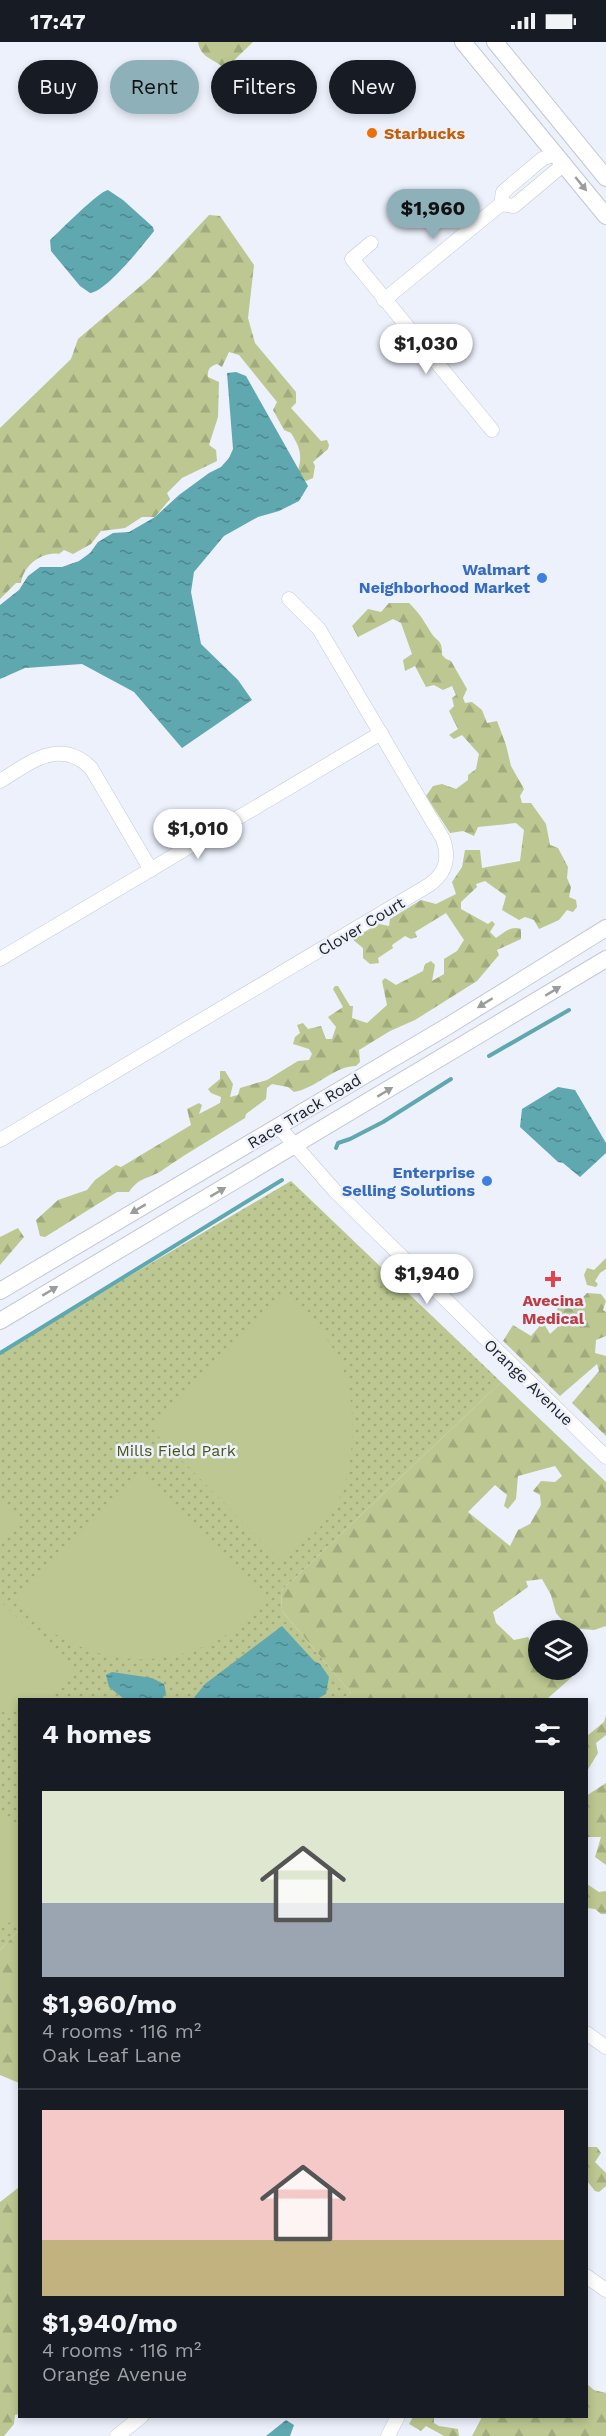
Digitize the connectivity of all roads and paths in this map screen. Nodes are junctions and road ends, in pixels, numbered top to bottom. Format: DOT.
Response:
graph roads {
  1 [pos="463,42"];
  2 [pos="495,42"];
  3 [pos="583,151"];
  4 [pos="560,159"];
  5 [pos="606,178"];
  6 [pos="606,216"];
  7 [pos="371,243"];
  8 [pos="384,300"];
  9 [pos="492,430"];
  10 [pos="289,599"];
  11 [pos="381,733"];
  12 [pos="0,781"];
  13 [pos="151,870"];
  14 [pos="606,928"];
  15 [pos="0,959"];
  16 [pos="606,959"];
  17 [pos="278,1126"];
  18 [pos="0,1140"];
  19 [pos="295,1146"];
  20 [pos="0,1291"];
  21 [pos="0,1321"];
  22 [pos="606,1457"];
  23 [pos="588,2034"];
  24 [pos="606,2047"];
  25 [pos="588,2277"];
  26 [pos="606,2290"];
  27 [pos="140,2418"];
  28 [pos="397,2418"];
  29 [pos="117,2436"];
  30 [pos="388,2436"];
  1 -- 4 [label="main road"];
  2 -- 3 [label="main road"];
  3 -- 4 [label="main road"];
  3 -- 5 [label="main road"];
  4 -- 6 [label="main road, one-way"];
  4 -- 8 [label="street"];
  7 -- 8 [label="street"];
  8 -- 9 [label="street"];
  10 -- 11 [label="street, Clover Court"];
  11 -- 13 [label="street"];
  11 -- 18 [label="street, Clover Court"];
  12 -- 13 [label="street"];
  13 -- 15 [label="street"];
  14 -- 17 [label="main road, Race Track Road, one-way"];
  19 -- 16 [label="main road, Race Track Road, one-way"];
  17 -- 19 [label="street, Orange Avenue"];
  17 -- 20 [label="main road, Race Track Road, one-way"];
  21 -- 19 [label="main road, Race Track Road, one-way"];
  19 -- 22 [label="street, Orange Avenue"];
  23 -- 24 [label="street"];
  25 -- 26 [label="street"];
  27 -- 29 [label="street"];
  28 -- 30 [label="street"];
}
